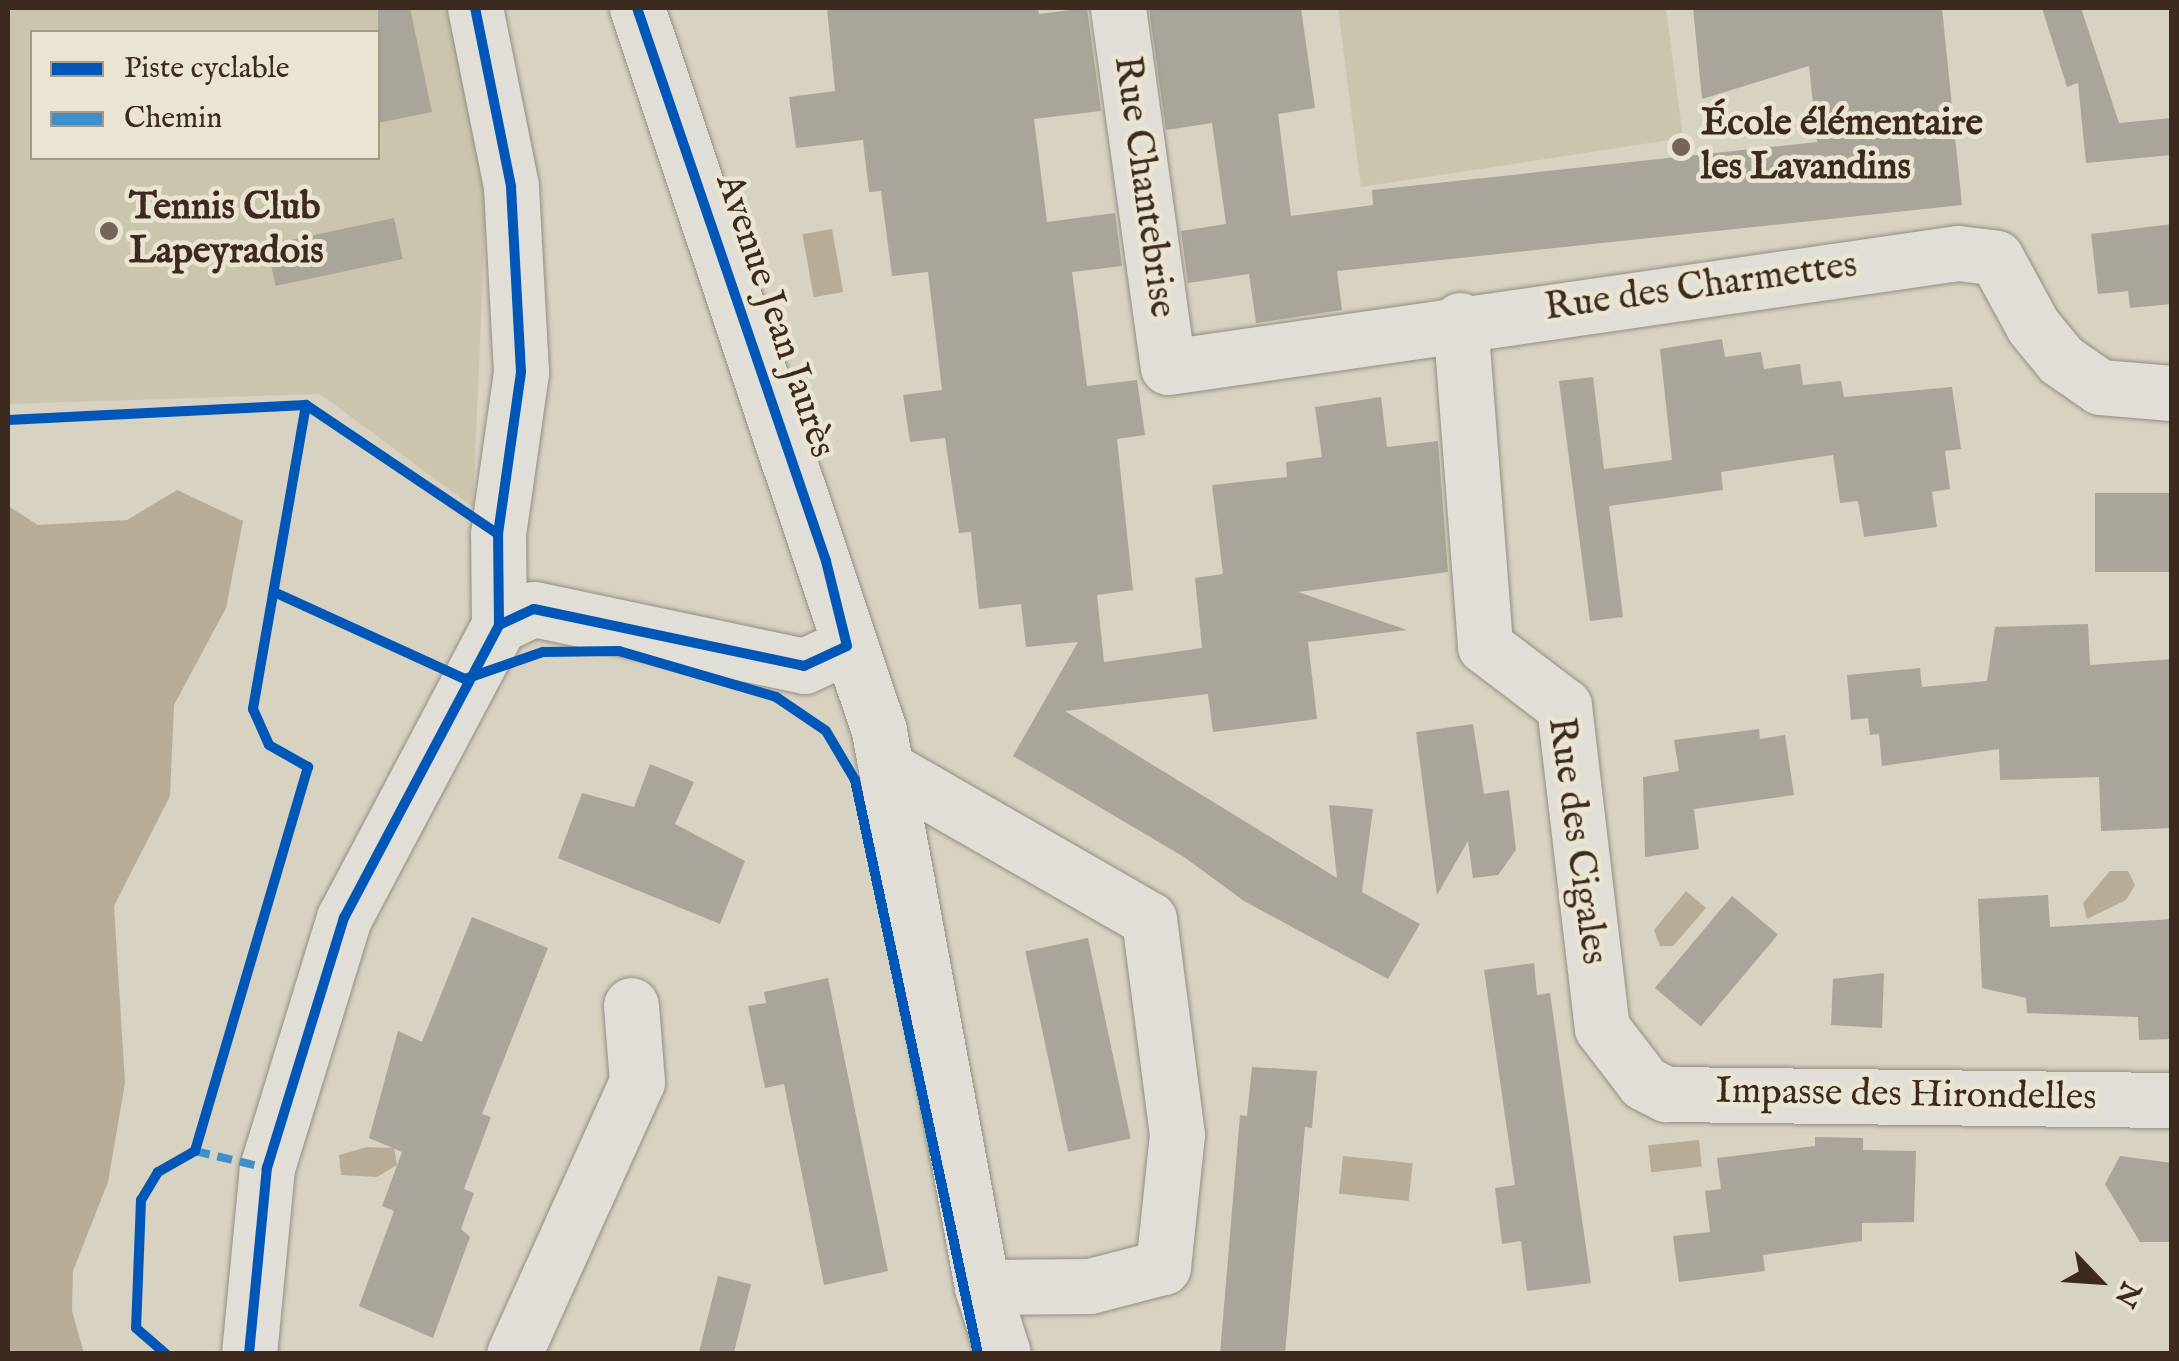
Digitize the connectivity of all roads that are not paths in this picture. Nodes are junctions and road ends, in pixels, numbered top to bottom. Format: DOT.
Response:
graph roads {
  1 [pos="475,8"];
  2 [pos="637,8"];
  3 [pos="1118,8"];
  4 [pos="1460,320"];
  5 [pos="1168,367"];
  6 [pos="2172,393"];
  7 [pos="498,624"];
  8 [pos="847,646"];
  9 [pos="886,768"];
  10 [pos="631,1004"];
  11 [pos="1644,1083"];
  12 [pos="2172,1100"];
  13 [pos="982,1287"];
  14 [pos="248,1354"];
  15 [pos="514,1354"];
  16 [pos="1003,1354"];
  1 -- 7 [label="street"];
  2 -- 8 [label="street, Avenue Jean Jaurès"];
  3 -- 5 [label="street, Rue Chantebrise"];
  4 -- 5 [label="street, Rue des Charmettes"];
  4 -- 6 [label="street, Rue des Charmettes"];
  4 -- 11 [label="street, Rue des Cigales"];
  7 -- 8 [label="street"];
  7 -- 14 [label="street"];
  8 -- 9 [label="street, Avenue Jean Jaurès"];
  9 -- 13 [label="street, Avenue Jean Jaurès"];
  9 -- 13 [label="street"];
  10 -- 15 [label="street"];
  11 -- 12 [label="street, Impasse des Hirondelles"];
  13 -- 16 [label="street, Avenue Jean Jaurès"];
}
